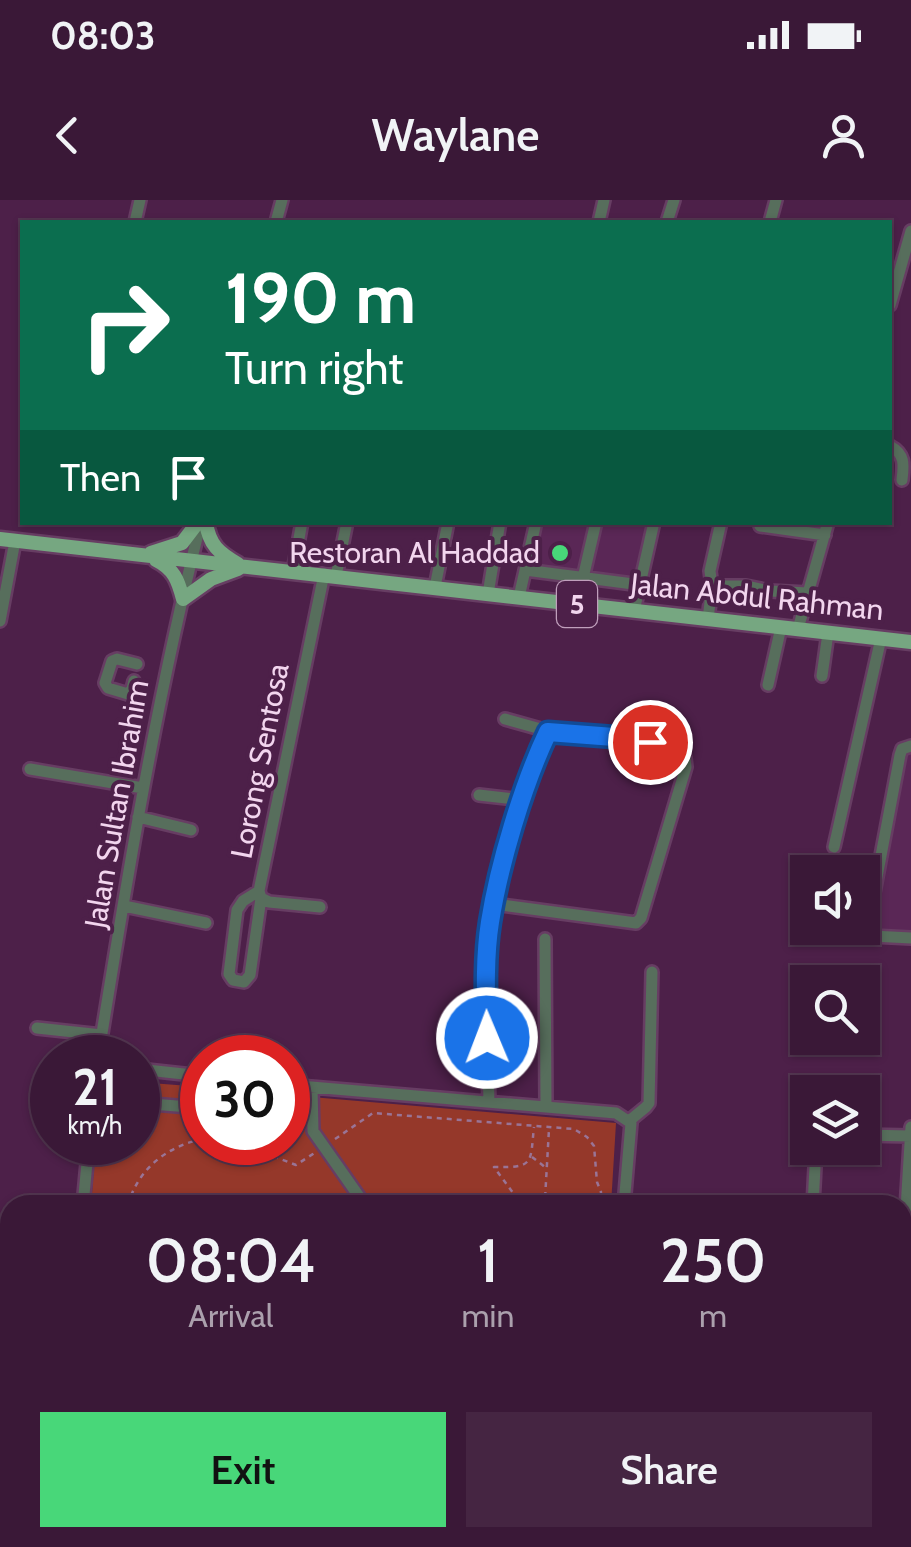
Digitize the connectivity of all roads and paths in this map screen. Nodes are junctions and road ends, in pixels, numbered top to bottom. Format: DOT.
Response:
graph roads {
  1 [pos="911,231"];
  2 [pos="892,298"];
  3 [pos="892,447"];
  4 [pos="902,480"];
  5 [pos="199,525"];
  6 [pos="201,525"];
  7 [pos="203,525"];
  8 [pos="302,525"];
  9 [pos="346,525"];
  10 [pos="447,525"];
  11 [pos="500,525"];
  12 [pos="535,525"];
  13 [pos="595,525"];
  14 [pos="653,525"];
  15 [pos="720,525"];
  16 [pos="760,526"];
  17 [pos="826,528"];
  18 [pos="7,540"];
  19 [pos="146,554"];
  20 [pos="192,562"];
  21 [pos="243,566"];
  22 [pos="526,570"];
  23 [pos="294,571"];
  24 [pos="330,575"];
  25 [pos="583,578"];
  26 [pos="640,585"];
  27 [pos="712,586"];
  28 [pos="435,587"];
  29 [pos="488,594"];
  30 [pos="808,594"];
  31 [pos="519,597"];
  32 [pos="183,599"];
  33 [pos="634,611"];
  34 [pos="708,619"];
  35 [pos="0,621"];
  36 [pos="781,627"];
  37 [pos="798,629"];
  38 [pos="828,632"];
  39 [pos="881,638"];
  40 [pos="911,642"];
  41 [pos="137,664"];
  42 [pos="822,676"];
  43 [pos="134,681"];
  44 [pos="768,685"];
  45 [pos="505,719"];
  46 [pos="548,732"];
  47 [pos="911,746"];
  48 [pos="30,769"];
  49 [pos="143,788"];
  50 [pos="479,795"];
  51 [pos="522,800"];
  52 [pos="138,818"];
  53 [pos="191,830"];
  54 [pos="834,847"];
  55 [pos="260,894"];
  56 [pos="494,904"];
  57 [pos="124,906"];
  58 [pos="320,907"];
  59 [pos="206,923"];
  60 [pos="911,938"];
  61 [pos="546,940"];
  62 [pos="652,972"];
  63 [pos="37,1028"];
  64 [pos="94,1035"];
  65 [pos="102,1035"];
  66 [pos="312,1088"];
  67 [pos="490,1101"];
  68 [pos="546,1106"];
  69 [pos="311,1116"];
  70 [pos="629,1121"];
  71 [pos="534,1126"];
  72 [pos="550,1127"];
  73 [pos="911,1127"];
  74 [pos="880,1135"];
  75 [pos="911,1136"];
  76 [pos="323,1147"];
  77 [pos="180,1148"];
  78 [pos="310,1157"];
  79 [pos="532,1157"];
  80 [pos="87,1165"];
  81 [pos="815,1165"];
  82 [pos="546,1168"];
  83 [pos="84,1195"];
  84 [pos="131,1195"];
  85 [pos="358,1195"];
  86 [pos="515,1195"];
  87 [pos="545,1195"];
  88 [pos="601,1195"];
  89 [pos="625,1195"];
  90 [pos="813,1195"];
  91 [pos="907,1195"];
  1 -- 2 [label="street"];
  3 -- 4 [label="street"];
  5 -- 19 [label="main road"];
  6 -- 20 [label="street, Jalan Sultan Ibrahim"];
  7 -- 21 [label="main road"];
  8 -- 23 [label="street"];
  9 -- 24 [label="street, Lorong Sentosa"];
  10 -- 28 [label="street"];
  11 -- 29 [label="street"];
  12 -- 22 [label="street"];
  13 -- 25 [label="street"];
  14 -- 26 [label="street"];
  15 -- 27 [label="street"];
  16 -- 17 [label="street"];
  17 -- 30 [label="street"];
  18 -- 19 [label="main road, Jalan Abdul Rahman / 5"];
  18 -- 35 [label="street"];
  19 -- 20 [label="main road, Jalan Abdul Rahman / 5"];
  19 -- 32 [label="main road"];
  20 -- 21 [label="main road, Jalan Abdul Rahman / 5"];
  20 -- 32 [label="street, Jalan Sultan Ibrahim"];
  21 -- 23 [label="main road, Jalan Abdul Rahman / 5"];
  21 -- 32 [label="main road"];
  22 -- 25 [label="street"];
  22 -- 31 [label="street"];
  23 -- 24 [label="main road, Jalan Abdul Rahman / 5"];
  24 -- 28 [label="main road, Jalan Abdul Rahman / 5"];
  24 -- 55 [label="street, Lorong Sentosa"];
  25 -- 26 [label="street"];
  26 -- 33 [label="street"];
  27 -- 30 [label="street"];
  27 -- 34 [label="street"];
  28 -- 29 [label="main road, Jalan Abdul Rahman / 5"];
  29 -- 31 [label="main road, Jalan Abdul Rahman / 5"];
  30 -- 37 [label="street"];
  31 -- 33 [label="main road, Jalan Abdul Rahman / 5"];
  32 -- 49 [label="street, Jalan Sultan Ibrahim"];
  33 -- 34 [label="main road, Jalan Abdul Rahman / 5"];
  34 -- 36 [label="main road, Jalan Abdul Rahman / 5"];
  36 -- 37 [label="main road, Jalan Abdul Rahman / 5"];
  36 -- 44 [label="street"];
  37 -- 38 [label="main road, Jalan Abdul Rahman / 5"];
  38 -- 39 [label="main road, Jalan Abdul Rahman / 5"];
  38 -- 42 [label="street"];
  39 -- 40 [label="main road, Jalan Abdul Rahman / 5"];
  39 -- 54 [label="street"];
  41 -- 43 [label="street"];
  45 -- 46 [label="street"];
  46 -- 51 [label="street"];
  46 -- 56 [label="street"];
  47 -- 60 [label="street"];
  48 -- 49 [label="street"];
  49 -- 52 [label="street, Jalan Sultan Ibrahim"];
  50 -- 51 [label="street"];
  51 -- 56 [label="street"];
  52 -- 53 [label="street"];
  52 -- 57 [label="street, Jalan Sultan Ibrahim"];
  55 -- 55 [label="street"];
  55 -- 58 [label="street, Lorong Sentosa"];
  56 -- 67 [label="street"];
  57 -- 59 [label="street"];
  57 -- 65 [label="street, Jalan Sultan Ibrahim"];
  61 -- 68 [label="street"];
  62 -- 70 [label="street"];
  63 -- 64 [label="street"];
  66 -- 67 [label="street"];
  66 -- 69 [label="street"];
  67 -- 68 [label="street"];
  68 -- 70 [label="street"];
  69 -- 76 [label="street"];
  70 -- 89 [label="street"];
  71 -- 72 [label="path"];
  71 -- 76 [label="path"];
  71 -- 79 [label="path"];
  72 -- 82 [label="path"];
  72 -- 88 [label="path"];
  73 -- 75 [label="street"];
  74 -- 75 [label="street"];
  75 -- 91 [label="street"];
  76 -- 78 [label="path"];
  76 -- 85 [label="street"];
  77 -- 84 [label="path"];
  79 -- 82 [label="path"];
  79 -- 86 [label="path"];
  80 -- 83 [label="street"];
  81 -- 90 [label="street"];
  82 -- 87 [label="path"];
}
